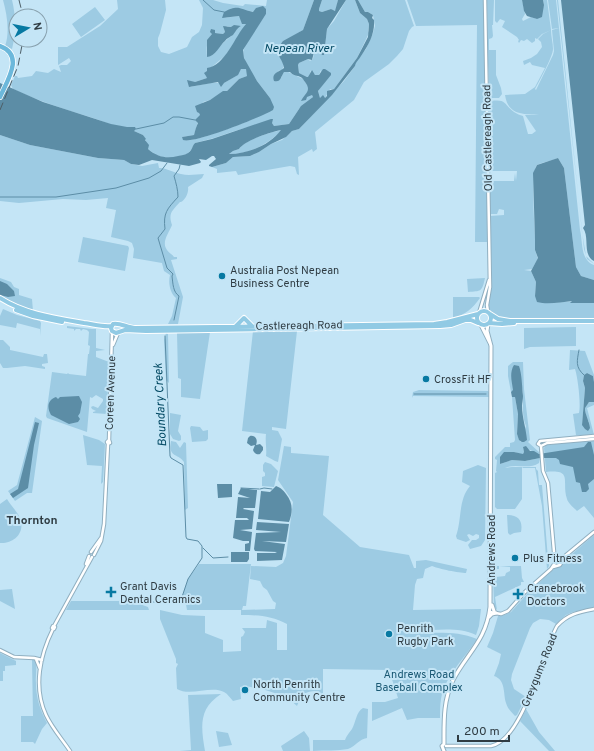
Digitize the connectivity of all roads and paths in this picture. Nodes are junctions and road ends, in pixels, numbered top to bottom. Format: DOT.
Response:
graph roads {
  1 [pos="486,0"];
  2 [pos="0,46"];
  3 [pos="0,50"];
  4 [pos="11,70"];
  5 [pos="0,96"];
  6 [pos="489,275"];
  7 [pos="0,298"];
  8 [pos="0,301"];
  9 [pos="478,313"];
  10 [pos="489,313"];
  11 [pos="594,322"];
  12 [pos="479,324"];
  13 [pos="489,324"];
  14 [pos="120,325"];
  15 [pos="236,326"];
  16 [pos="251,326"];
  17 [pos="112,329"];
  18 [pos="119,331"];
  19 [pos="491,344"];
  20 [pos="112,346"];
  21 [pos="594,437"];
  22 [pos="594,532"];
  23 [pos="102,535"];
  24 [pos="92,556"];
  25 [pos="565,556"];
  26 [pos="556,561"];
  27 [pos="559,565"];
  28 [pos="551,568"];
  29 [pos="491,599"];
  30 [pos="594,609"];
  31 [pos="490,612"];
  32 [pos="495,612"];
  33 [pos="488,618"];
  34 [pos="0,650"];
  35 [pos="36,658"];
  36 [pos="42,660"];
  37 [pos="40,669"];
  38 [pos="445,747"];
  39 [pos="70,751"];
  1 -- 6 [label="street, Old Castlereagh Road"];
  2 -- 4 [label="highway"];
  3 -- 4 [label="highway"];
  4 -- 5 [label="highway"];
  6 -- 9 [label="street, Old Castlereagh Road"];
  6 -- 10 [label="street, Old Castlereagh Road"];
  7 -- 17 [label="main road"];
  8 -- 17 [label="main road"];
  9 -- 10 [label="main road"];
  9 -- 12 [label="main road"];
  9 -- 16 [label="main road, Castlereagh Road"];
  10 -- 11 [label="main road"];
  10 -- 13 [label="main road"];
  11 -- 13 [label="main road"];
  12 -- 13 [label="main road"];
  12 -- 18 [label="main road, Castlereagh Road"];
  12 -- 19 [label="main road, Andrews Road"];
  13 -- 19 [label="main road, Andrews Road"];
  14 -- 15 [label="main road, Castlereagh Road"];
  14 -- 17 [label="main road, Castlereagh Road"];
  14 -- 18 [label="main road"];
  15 -- 16 [label="main road, Castlereagh Road"];
  15 -- 16 [label="main road"];
  17 -- 18 [label="main road, Castlereagh Road"];
  17 -- 20 [label="street, Coreen Avenue"];
  18 -- 20 [label="street, Coreen Avenue"];
  19 -- 29 [label="main road, Andrews Road"];
  20 -- 23 [label="street, Coreen Avenue"];
  21 -- 26 [label="street"];
  22 -- 25 [label="street"];
  23 -- 24 [label="street, Coreen Avenue"];
  23 -- 24 [label="street, Coreen Avenue"];
  24 -- 36 [label="street, Coreen Avenue"];
  25 -- 26 [label="street"];
  25 -- 27 [label="street"];
  26 -- 27 [label="street"];
  26 -- 27 [label="street"];
  26 -- 28 [label="street"];
  27 -- 28 [label="street"];
  28 -- 32 [label="street"];
  29 -- 31 [label="main road, Andrews Road"];
  29 -- 32 [label="main road"];
  30 -- 38 [label="street, Greygums Road"];
  31 -- 32 [label="street"];
  31 -- 33 [label="main road, Andrews Road"];
  32 -- 33 [label="main road"];
  33 -- 38 [label="main road, Andrews Road"];
  34 -- 35 [label="street"];
  35 -- 36 [label="street"];
  35 -- 37 [label="street"];
  36 -- 37 [label="street, Coreen Avenue"];
  37 -- 39 [label="street, Coreen Avenue"];
}
